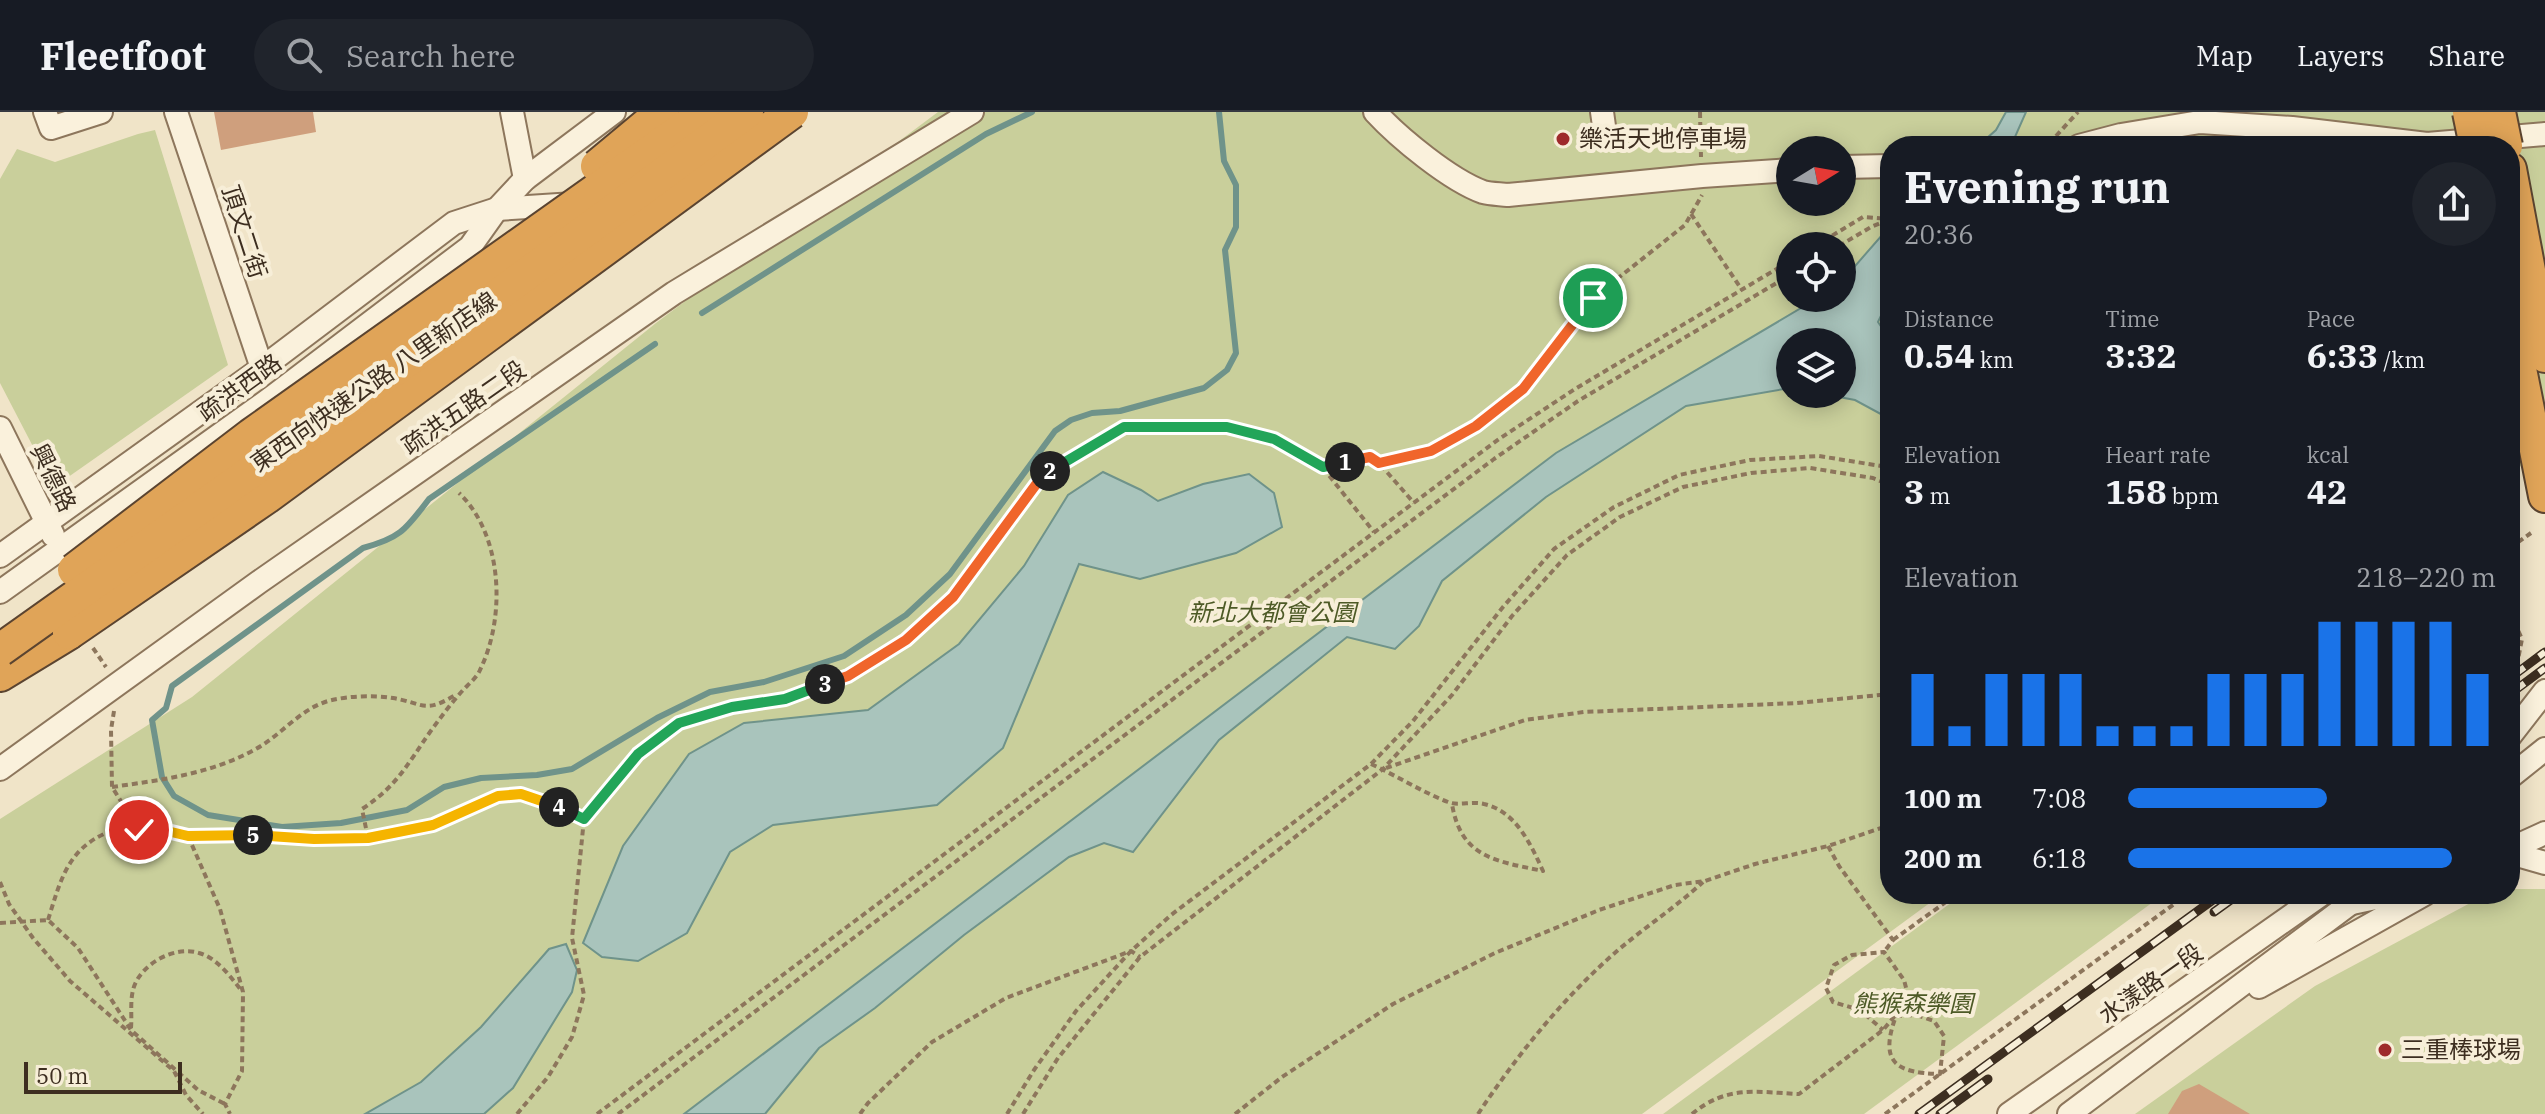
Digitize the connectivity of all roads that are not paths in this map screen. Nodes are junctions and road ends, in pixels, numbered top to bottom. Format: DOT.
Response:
graph roads {
  1 [pos="45,112"];
  2 [pos="101,112"];
  3 [pos="176,112"];
  4 [pos="512,112"];
  5 [pos="614,112"];
  6 [pos="662,112"];
  7 [pos="706,112"];
  8 [pos="747,112"];
  9 [pos="782,112"];
  10 [pos="792,112"];
  11 [pos="972,112"];
  12 [pos="1375,112"];
  13 [pos="2469,112"];
  14 [pos="2499,112"];
  15 [pos="2545,134"];
  16 [pos="2117,136"];
  17 [pos="2360,136"];
  18 [pos="2474,136"];
  19 [pos="2504,136"];
  20 [pos="2520,136"];
  21 [pos="1880,166"];
  22 [pos="1856,167"];
  23 [pos="1776,171"];
  24 [pos="525,179"];
  25 [pos="497,209"];
  26 [pos="2520,222"];
  27 [pos="406,325"];
  28 [pos="2545,356"];
  29 [pos="262,368"];
  30 [pos="2520,369"];
  31 [pos="0,428"];
  32 [pos="2545,496"];
  33 [pos="47,524"];
  34 [pos="1,551"];
  35 [pos="60,551"];
  36 [pos="9,586"];
  37 [pos="0,629"];
  38 [pos="0,650"];
  39 [pos="0,675"];
  40 [pos="2545,691"];
  41 [pos="2545,720"];
  42 [pos="2520,723"];
  43 [pos="2520,736"];
  44 [pos="2545,749"];
  45 [pos="0,769"];
  46 [pos="2520,769"];
  47 [pos="2545,833"];
  48 [pos="2520,846"];
  49 [pos="2520,854"];
  50 [pos="2545,863"];
  51 [pos="2308,904"];
  52 [pos="2341,904"];
  53 [pos="2407,904"];
  54 [pos="2187,1026"];
  55 [pos="2009,1114"];
  56 [pos="2069,1114"];
  1 -- 2 [label="street"];
  3 -- 29 [label="street, 頂文二街"];
  4 -- 24 [label="street"];
  5 -- 24 [label="street, 疏洪西路"];
  6 -- 27 [label="highway, bridge"];
  7 -- 27 [label="highway, 東西向快速公路 八里新店線, bridge"];
  8 -- 38 [label="highway, 東西向快速公路 八里新店線, bridge"];
  9 -- 25 [label="street"];
  10 -- 39 [label="highway, bridge"];
  11 -- 45 [label="street, 疏洪五路二段"];
  12 -- 23 [label="street"];
  13 -- 18 [label="highway, bridge"];
  14 -- 19 [label="highway, bridge"];
  15 -- 20 [label="street"];
  16 -- 17 [label="street"];
  21 -- 22 [label="street"];
  24 -- 25 [label="street, 疏洪西路"];
  25 -- 29 [label="street, 疏洪西路"];
  25 -- 35 [label="street, 疏洪西路"];
  26 -- 28 [label="highway"];
  27 -- 37 [label="highway, 東西向快速公路 八里新店線, bridge"];
  29 -- 33 [label="street, 疏洪西路"];
  30 -- 32 [label="highway"];
  31 -- 33 [label="street, 興德路"];
  33 -- 34 [label="street, 疏洪西路"];
  33 -- 35 [label="street, 興德路"];
  34 -- 36 [label="street"];
  35 -- 36 [label="street, 疏洪西路"];
  40 -- 42 [label="street"];
  41 -- 43 [label="street"];
  44 -- 46 [label="street"];
  47 -- 48 [label="street"];
  49 -- 50 [label="street"];
  51 -- 55 [label="street, 水漾路一段"];
  52 -- 54 [label="street"];
  53 -- 54 [label="street"];
  54 -- 56 [label="street"];
}
